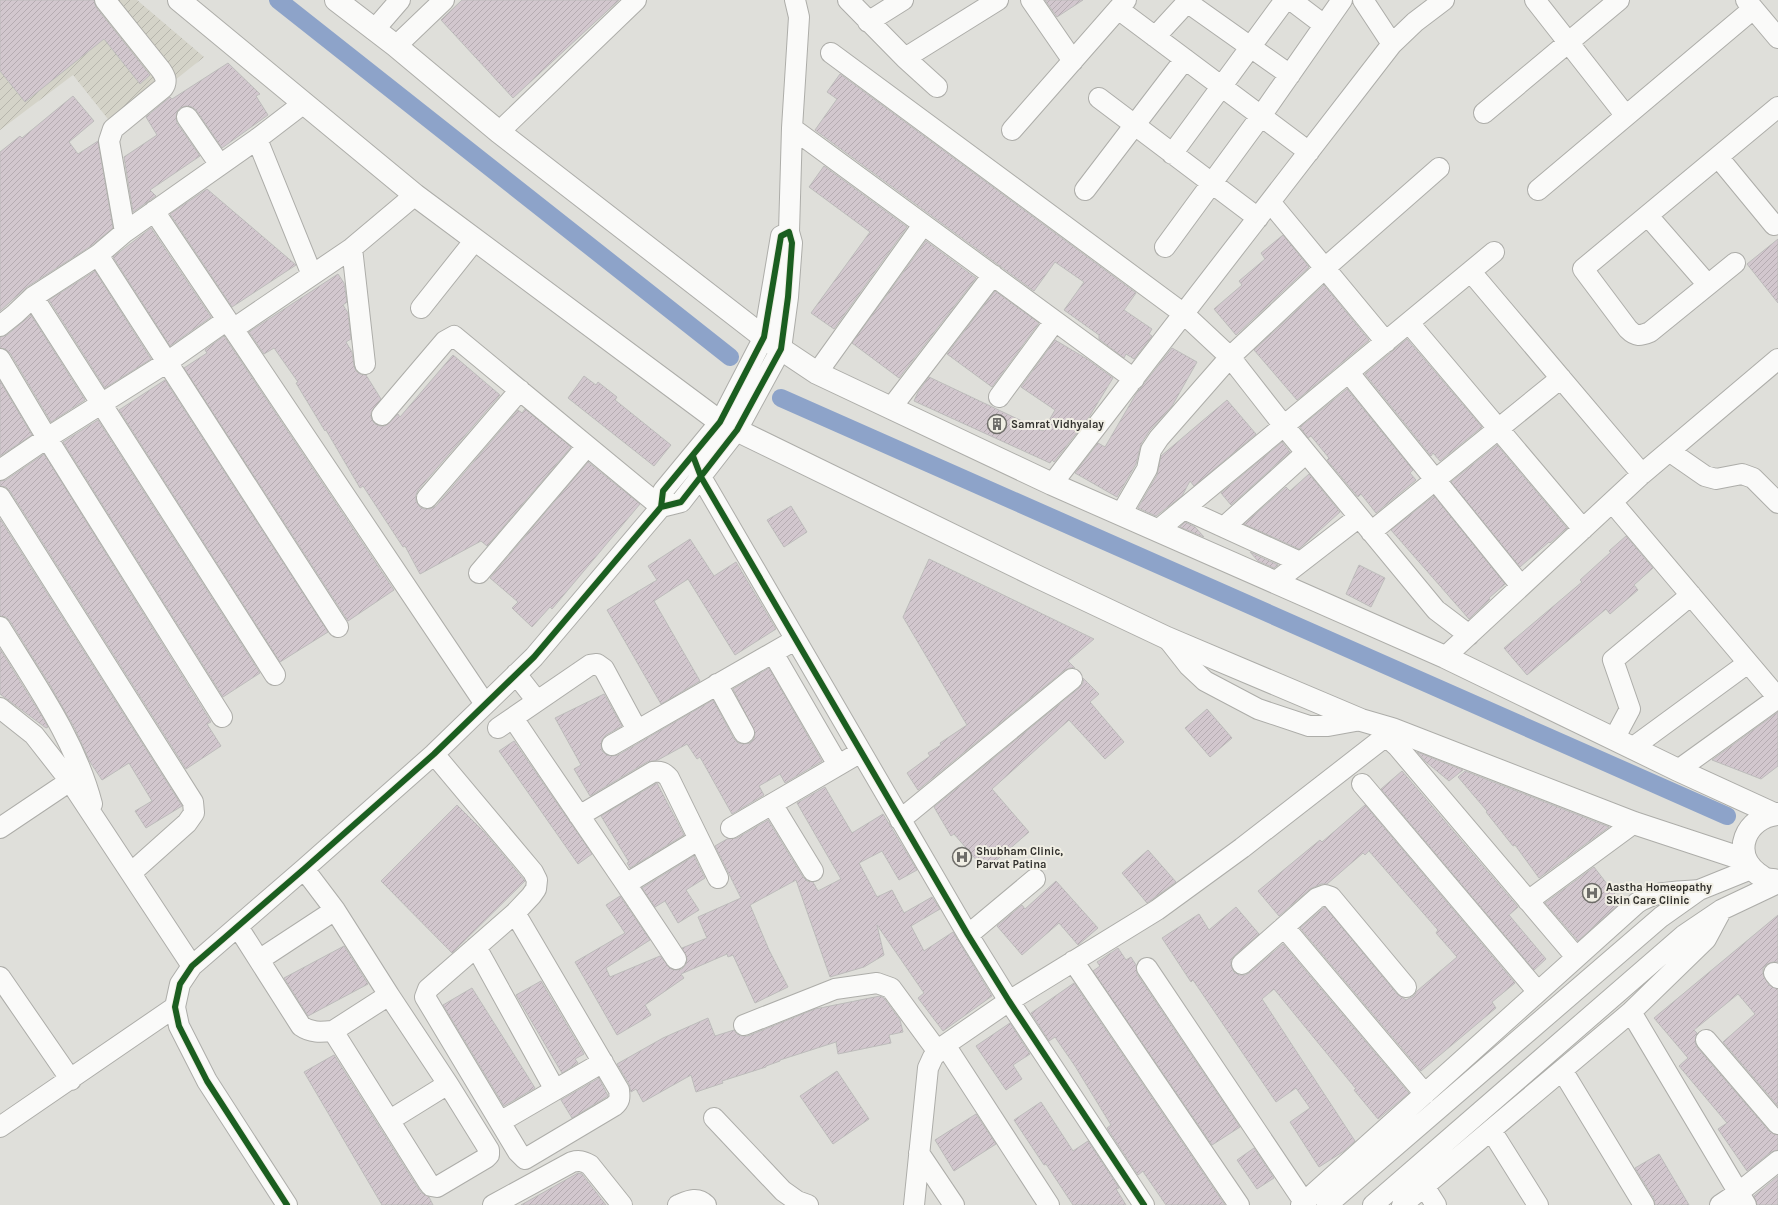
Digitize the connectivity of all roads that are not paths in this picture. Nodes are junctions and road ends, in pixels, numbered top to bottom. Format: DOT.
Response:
graph roads {
  1 [pos="105,0"];
  2 [pos="178,0"];
  3 [pos="336,0"];
  4 [pos="400,0"];
  5 [pos="444,0"];
  6 [pos="636,0"];
  7 [pos="795,0"];
  8 [pos="848,0"];
  9 [pos="903,0"];
  10 [pos="998,0"];
  11 [pos="1031,0"];
  12 [pos="1285,0"];
  13 [pos="1291,0"];
  14 [pos="1342,0"];
  15 [pos="1363,0"];
  16 [pos="1444,0"];
  17 [pos="1535,0"];
  18 [pos="1619,0"];
  19 [pos="1188,1"];
  20 [pos="1122,4"];
  21 [pos="1749,4"];
  22 [pos="868,22"];
  23 [pos="1324,25"];
  24 [pos="374,30"];
  25 [pos="1155,37"];
  26 [pos="1778,38"];
  27 [pos="1568,43"];
  28 [pos="1392,44"];
  29 [pos="396,46"];
  30 [pos="1250,47"];
  31 [pos="830,53"];
  32 [pos="904,58"];
  33 [pos="1185,59"];
  34 [pos="1073,61"];
  35 [pos="1290,75"];
  36 [pos="1221,86"];
  37 [pos="937,87"];
  38 [pos="1098,98"];
  39 [pos="304,103"];
  40 [pos="1778,106"];
  41 [pos="1484,113"];
  42 [pos="1262,116"];
  43 [pos="1626,116"];
  44 [pos="188,117"];
  45 [pos="1134,125"];
  46 [pos="792,128"];
  47 [pos="1012,130"];
  48 [pos="499,132"];
  49 [pos="258,139"];
  50 [pos="1308,152"];
  51 [pos="1172,154"];
  52 [pos="1718,157"];
  53 [pos="220,165"];
  54 [pos="1439,168"];
  55 [pos="1211,183"];
  56 [pos="1085,190"];
  57 [pos="1538,190"];
  58 [pos="415,195"];
  59 [pos="1270,202"];
  60 [pos="154,211"];
  61 [pos="1648,216"];
  62 [pos="1258,218"];
  63 [pos="923,224"];
  64 [pos="1774,225"];
  65 [pos="125,232"];
  66 [pos="474,240"];
  67 [pos="1165,247"];
  68 [pos="352,248"];
  69 [pos="1494,252"];
  70 [pos="98,255"];
  71 [pos="1735,263"];
  72 [pos="1325,268"];
  73 [pos="1471,272"];
  74 [pos="312,275"];
  75 [pos="993,275"];
  76 [pos="1708,285"];
  77 [pos="33,297"];
  78 [pos="421,308"];
  79 [pos="1184,314"];
  80 [pos="1055,321"];
  81 [pos="1409,323"];
  82 [pos="230,324"];
  83 [pos="0,326"];
  84 [pos="1386,342"];
  85 [pos="772,343"];
  86 [pos="1230,357"];
  87 [pos="0,359"];
  88 [pos="1778,359"];
  89 [pos="166,363"];
  90 [pos="364,364"];
  91 [pos="817,373"];
  92 [pos="1349,373"];
  93 [pos="1561,378"];
  94 [pos="1134,379"];
  95 [pos="520,390"];
  96 [pos="999,397"];
  97 [pos="102,404"];
  98 [pos="891,408"];
  99 [pos="382,415"];
  100 [pos="728,426"];
  101 [pos="1284,426"];
  102 [pos="1498,429"];
  103 [pos="47,438"];
  104 [pos="587,446"];
  105 [pos="1669,451"];
  106 [pos="1306,453"];
  107 [pos="693,456"];
  108 [pos="0,470"];
  109 [pos="1642,474"];
  110 [pos="701,477"];
  111 [pos="1435,480"];
  112 [pos="1052,484"];
  113 [pos="0,497"];
  114 [pos="427,498"];
  115 [pos="1612,502"];
  116 [pos="1778,503"];
  117 [pos="661,507"];
  118 [pos="1184,509"];
  119 [pos="1121,514"];
  120 [pos="1365,524"];
  121 [pos="1224,528"];
  122 [pos="1583,529"];
  123 [pos="1158,530"];
  124 [pos="1300,562"];
  125 [pos="479,572"];
  126 [pos="1275,582"];
  127 [pos="1521,586"];
  128 [pos="1691,595"];
  129 [pos="0,627"];
  130 [pos="338,627"];
  131 [pos="1469,635"];
  132 [pos="1167,638"];
  133 [pos="796,640"];
  134 [pos="773,653"];
  135 [pos="1445,657"];
  136 [pos="1748,663"];
  137 [pos="516,674"];
  138 [pos="275,675"];
  139 [pos="1072,679"];
  140 [pos="717,684"];
  141 [pos="1778,698"];
  142 [pos="537,701"];
  143 [pos="485,704"];
  144 [pos="0,708"];
  145 [pos="222,717"];
  146 [pos="1361,720"];
  147 [pos="637,730"];
  148 [pos="1389,732"];
  149 [pos="744,733"];
  150 [pos="1623,743"];
  151 [pos="612,745"];
  152 [pos="861,752"];
  153 [pos="434,754"];
  154 [pos="838,765"];
  155 [pos="1678,770"];
  156 [pos="70,781"];
  157 [pos="1362,784"];
  158 [pos="772,804"];
  159 [pos="1776,814"];
  160 [pos="579,816"];
  161 [pos="900,820"];
  162 [pos="97,821"];
  163 [pos="1634,823"];
  164 [pos="0,828"];
  165 [pos="731,828"];
  166 [pos="698,840"];
  167 [pos="1748,864"];
  168 [pos="304,869"];
  169 [pos="813,871"];
  170 [pos="131,873"];
  171 [pos="718,878"];
  172 [pos="1035,879"];
  173 [pos="1778,882"];
  174 [pos="626,884"];
  175 [pos="1699,890"];
  176 [pos="1528,901"];
  177 [pos="335,910"];
  178 [pos="1721,910"];
  179 [pos="515,913"];
  180 [pos="238,927"];
  181 [pos="1284,927"];
  182 [pos="968,935"];
  183 [pos="476,947"];
  184 [pos="1576,957"];
  185 [pos="676,959"];
  186 [pos="259,960"];
  187 [pos="1073,961"];
  188 [pos="1242,964"];
  189 [pos="192,966"];
  190 [pos="1147,968"];
  191 [pos="0,977"];
  192 [pos="1406,987"];
  193 [pos="1538,992"];
  194 [pos="389,995"];
  195 [pos="1009,1001"];
  196 [pos="175,1008"];
  197 [pos="1631,1012"];
  198 [pos="744,1025"];
  199 [pos="333,1031"];
  200 [pos="1706,1040"];
  201 [pos="942,1049"];
  202 [pos="603,1062"];
  203 [pos="1562,1070"];
  204 [pos="72,1080"];
  205 [pos="448,1084"];
  206 [pos="555,1090"];
  207 [pos="1425,1094"];
  208 [pos="714,1118"];
  209 [pos="390,1120"];
  210 [pos="500,1122"];
  211 [pos="1778,1124"];
  212 [pos="0,1127"];
  213 [pos="1491,1130"];
  214 [pos="919,1153"];
  215 [pos="1778,1161"];
  216 [pos="1424,1186"];
  217 [pos="1742,1199"];
  218 [pos="496,1204"];
  219 [pos="1302,1204"];
  220 [pos="287,1205"];
  221 [pos="622,1205"];
  222 [pos="678,1205"];
  223 [pos="706,1205"];
  224 [pos="808,1205"];
  225 [pos="914,1205"];
  226 [pos="954,1205"];
  227 [pos="1050,1205"];
  228 [pos="1144,1205"];
  229 [pos="1238,1205"];
  230 [pos="1327,1205"];
  231 [pos="1373,1205"];
  232 [pos="1402,1205"];
  233 [pos="1436,1205"];
  234 [pos="1538,1205"];
  235 [pos="1644,1205"];
  236 [pos="1720,1205"];
  1 -- 65 [label="street"];
  2 -- 39 [label="main road"];
  3 -- 24 [label="main road"];
  4 -- 24 [label="street"];
  5 -- 29 [label="street"];
  6 -- 48 [label="street"];
  7 -- 46 [label="street"];
  8 -- 22 [label="street"];
  9 -- 22 [label="street"];
  10 -- 32 [label="street"];
  11 -- 34 [label="street"];
  12 -- 30 [label="street"];
  13 -- 23 [label="street"];
  14 -- 23 [label="street"];
  15 -- 28 [label="street"];
  16 -- 28 [label="street"];
  17 -- 27 [label="street"];
  18 -- 27 [label="street"];
  19 -- 25 [label="street"];
  19 -- 30 [label="street"];
  20 -- 25 [label="street"];
  20 -- 34 [label="street"];
  21 -- 26 [label="street"];
  21 -- 43 [label="street"];
  22 -- 32 [label="street"];
  23 -- 35 [label="street"];
  24 -- 29 [label="main road"];
  25 -- 33 [label="street"];
  27 -- 41 [label="street"];
  27 -- 43 [label="street"];
  28 -- 50 [label="street"];
  29 -- 48 [label="main road"];
  30 -- 35 [label="street"];
  30 -- 36 [label="street"];
  31 -- 79 [label="street"];
  32 -- 37 [label="street"];
  33 -- 36 [label="street"];
  33 -- 45 [label="street"];
  34 -- 47 [label="street"];
  35 -- 42 [label="street"];
  36 -- 42 [label="street"];
  36 -- 51 [label="street"];
  38 -- 45 [label="street"];
  39 -- 49 [label="street"];
  39 -- 58 [label="main road"];
  40 -- 52 [label="street"];
  42 -- 50 [label="street"];
  42 -- 55 [label="street"];
  43 -- 57 [label="street"];
  44 -- 53 [label="street"];
  45 -- 51 [label="street"];
  45 -- 56 [label="street"];
  46 -- 63 [label="street"];
  46 -- 85 [label="street"];
  48 -- 85 [label="main road"];
  49 -- 53 [label="street"];
  49 -- 74 [label="street"];
  50 -- 59 [label="street"];
  51 -- 55 [label="street"];
  52 -- 61 [label="street"];
  52 -- 64 [label="street"];
  53 -- 60 [label="street"];
  54 -- 72 [label="street"];
  55 -- 62 [label="street"];
  55 -- 67 [label="street"];
  58 -- 66 [label="main road"];
  58 -- 68 [label="street"];
  59 -- 62 [label="street"];
  59 -- 72 [label="street"];
  60 -- 65 [label="street"];
  60 -- 82 [label="street"];
  61 -- 76 [label="street"];
  61 -- 76 [label="street"];
  62 -- 79 [label="street"];
  63 -- 75 [label="street"];
  63 -- 91 [label="street"];
  65 -- 70 [label="street"];
  66 -- 78 [label="street"];
  66 -- 100 [label="main road"];
  68 -- 74 [label="street"];
  68 -- 90 [label="street"];
  69 -- 73 [label="street"];
  70 -- 77 [label="street"];
  70 -- 89 [label="street"];
  71 -- 76 [label="street"];
  72 -- 84 [label="street"];
  72 -- 86 [label="street"];
  73 -- 81 [label="street"];
  73 -- 93 [label="street"];
  74 -- 82 [label="street"];
  75 -- 80 [label="street"];
  75 -- 98 [label="street"];
  77 -- 83 [label="street"];
  77 -- 97 [label="street"];
  79 -- 86 [label="street"];
  79 -- 94 [label="street"];
  80 -- 94 [label="street"];
  80 -- 96 [label="street"];
  81 -- 84 [label="street"];
  81 -- 102 [label="street"];
  82 -- 89 [label="street"];
  82 -- 143 [label="street"];
  84 -- 92 [label="street"];
  85 -- 91 [label="main road"];
  85 -- 100 [label="street"];
  86 -- 101 [label="street"];
  86 -- 119 [label="street"];
  87 -- 103 [label="street"];
  88 -- 105 [label="street"];
  89 -- 97 [label="street"];
  89 -- 130 [label="street"];
  91 -- 98 [label="main road"];
  92 -- 101 [label="street"];
  92 -- 111 [label="street"];
  93 -- 102 [label="street"];
  93 -- 109 [label="street"];
  94 -- 112 [label="street"];
  95 -- 99 [label="street"];
  95 -- 104 [label="street"];
  95 -- 114 [label="street"];
  97 -- 103 [label="street"];
  97 -- 138 [label="street"];
  98 -- 112 [label="main road"];
  100 -- 107 [label="street"];
  100 -- 110 [label="street"];
  100 -- 132 [label="main road"];
  101 -- 106 [label="street"];
  101 -- 118 [label="street"];
  102 -- 111 [label="street"];
  102 -- 122 [label="street"];
  103 -- 108 [label="street"];
  103 -- 145 [label="street"];
  104 -- 117 [label="street"];
  104 -- 125 [label="street"];
  105 -- 109 [label="street"];
  105 -- 116 [label="street"];
  106 -- 120 [label="street"];
  106 -- 121 [label="street"];
  107 -- 110 [label="street"];
  107 -- 117 [label="street"];
  109 -- 115 [label="street"];
  110 -- 117 [label="street"];
  110 -- 133 [label="street"];
  111 -- 120 [label="street"];
  111 -- 127 [label="street"];
  112 -- 119 [label="main road"];
  113 -- 170 [label="street"];
  115 -- 122 [label="street"];
  115 -- 128 [label="street"];
  117 -- 137 [label="street"];
  118 -- 121 [label="street"];
  118 -- 123 [label="street"];
  119 -- 123 [label="main road"];
  120 -- 124 [label="street"];
  120 -- 131 [label="street"];
  121 -- 124 [label="street"];
  122 -- 127 [label="street"];
  123 -- 126 [label="main road"];
  124 -- 126 [label="street"];
  126 -- 135 [label="main road"];
  127 -- 131 [label="street"];
  128 -- 136 [label="street"];
  128 -- 150 [label="street"];
  129 -- 162 [label="street"];
  131 -- 135 [label="street"];
  132 -- 146 [label="main road"];
  132 -- 146 [label="street"];
  133 -- 134 [label="street"];
  133 -- 152 [label="street"];
  134 -- 140 [label="street"];
  134 -- 154 [label="street"];
  135 -- 150 [label="main road"];
  136 -- 141 [label="street"];
  136 -- 150 [label="street"];
  137 -- 142 [label="street"];
  137 -- 143 [label="street"];
  139 -- 161 [label="street"];
  140 -- 147 [label="street"];
  140 -- 149 [label="street"];
  141 -- 155 [label="street"];
  142 -- 147 [label="street"];
  142 -- 160 [label="street"];
  143 -- 153 [label="street"];
  144 -- 156 [label="street"];
  146 -- 148 [label="main road"];
  147 -- 151 [label="street"];
  148 -- 163 [label="main road"];
  148 -- 176 [label="street"];
  148 -- 187 [label="street"];
  150 -- 155 [label="main road"];
  152 -- 154 [label="street"];
  152 -- 161 [label="street"];
  153 -- 168 [label="street"];
  153 -- 179 [label="street"];
  154 -- 158 [label="street"];
  155 -- 159 [label="main road"];
  156 -- 162 [label="street"];
  156 -- 164 [label="street"];
  157 -- 193 [label="street"];
  158 -- 165 [label="street"];
  158 -- 169 [label="street"];
  159 -- 167 [label="main road"];
  160 -- 166 [label="street"];
  160 -- 174 [label="street"];
  161 -- 182 [label="street"];
  162 -- 170 [label="street"];
  163 -- 167 [label="main road"];
  163 -- 176 [label="street"];
  166 -- 171 [label="street"];
  166 -- 174 [label="street"];
  167 -- 173 [label="main road"];
  167 -- 175 [label="street"];
  168 -- 177 [label="street"];
  168 -- 180 [label="street"];
  170 -- 189 [label="street"];
  172 -- 182 [label="street"];
  173 -- 178 [label="street"];
  174 -- 185 [label="street"];
  175 -- 184 [label="street"];
  175 -- 230 [label="street"];
  176 -- 184 [label="street"];
  177 -- 186 [label="street"];
  177 -- 194 [label="street"];
  178 -- 197 [label="street"];
  178 -- 231 [label="street"];
  179 -- 183 [label="street"];
  179 -- 202 [label="street"];
  180 -- 186 [label="street"];
  180 -- 189 [label="street"];
  181 -- 188 [label="street"];
  181 -- 192 [label="street"];
  181 -- 207 [label="street"];
  182 -- 195 [label="street"];
  183 -- 206 [label="street"];
  183 -- 210 [label="street"];
  184 -- 193 [label="street"];
  186 -- 199 [label="street"];
  187 -- 195 [label="street"];
  187 -- 229 [label="street"];
  189 -- 196 [label="street"];
  190 -- 219 [label="street"];
  191 -- 204 [label="street"];
  193 -- 207 [label="street"];
  194 -- 199 [label="street"];
  194 -- 205 [label="street"];
  195 -- 201 [label="street"];
  195 -- 228 [label="street"];
  196 -- 204 [label="street"];
  196 -- 220 [label="street"];
  197 -- 203 [label="street"];
  197 -- 217 [label="street"];
  198 -- 201 [label="street"];
  199 -- 209 [label="street"];
  200 -- 211 [label="street"];
  201 -- 214 [label="street"];
  201 -- 227 [label="street"];
  202 -- 206 [label="street"];
  202 -- 210 [label="street"];
  203 -- 213 [label="street"];
  203 -- 235 [label="street"];
  204 -- 212 [label="street"];
  205 -- 209 [label="street"];
  205 -- 209 [label="street"];
  206 -- 210 [label="street"];
  207 -- 219 [label="street"];
  208 -- 224 [label="street"];
  213 -- 216 [label="street"];
  213 -- 234 [label="street"];
  214 -- 225 [label="street"];
  214 -- 226 [label="street"];
  215 -- 217 [label="street"];
  216 -- 232 [label="street"];
  216 -- 233 [label="street"];
  217 -- 236 [label="street"];
  218 -- 221 [label="street"];
  222 -- 223 [label="street"];
}
